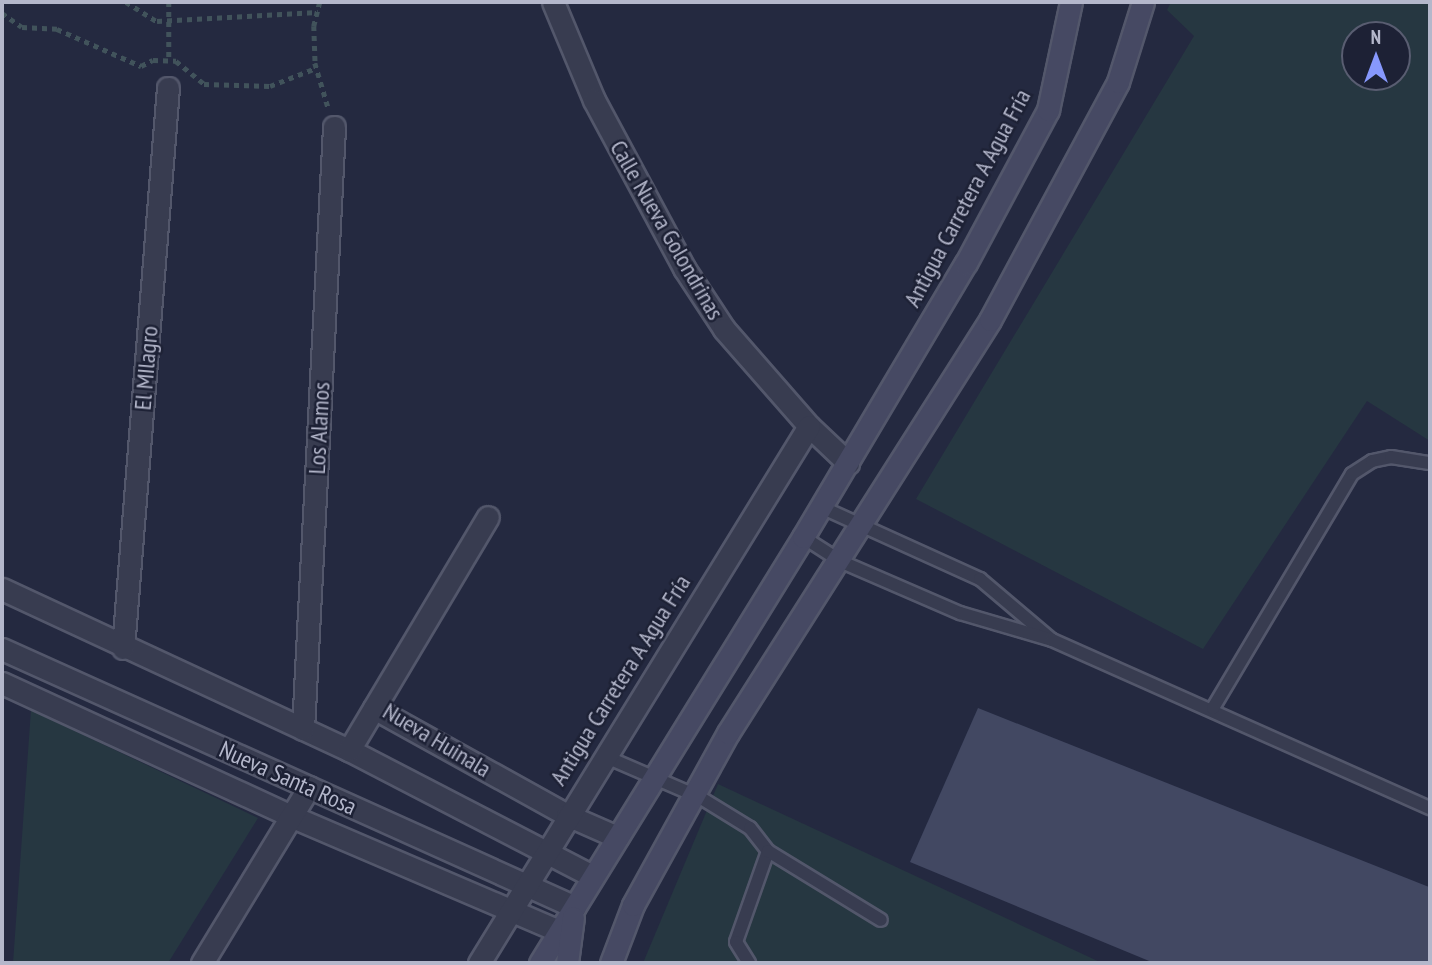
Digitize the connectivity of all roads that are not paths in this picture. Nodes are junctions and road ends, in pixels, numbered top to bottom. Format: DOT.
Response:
graph roads {
  1 [pos="553,2"];
  2 [pos="1071,2"];
  3 [pos="1143,2"];
  4 [pos="169,88"];
  5 [pos="334,127"];
  6 [pos="809,426"];
  7 [pos="848,463"];
  8 [pos="1430,463"];
  9 [pos="821,508"];
  10 [pos="488,517"];
  11 [pos="859,526"];
  12 [pos="803,537"];
  13 [pos="838,559"];
  14 [pos="2,589"];
  15 [pos="1052,640"];
  16 [pos="123,648"];
  17 [pos="2,649"];
  18 [pos="2,683"];
  19 [pos="374,708"];
  20 [pos="1213,708"];
  21 [pos="303,729"];
  22 [pos="349,750"];
  23 [pos="604,756"];
  24 [pos="654,777"];
  25 [pos="309,787"];
  26 [pos="694,795"];
  27 [pos="1430,808"];
  28 [pos="567,815"];
  29 [pos="293,817"];
  30 [pos="617,837"];
  31 [pos="546,851"];
  32 [pos="768,851"];
  33 [pos="592,876"];
  34 [pos="527,884"];
  35 [pos="575,906"];
  36 [pos="512,909"];
  37 [pos="881,920"];
  38 [pos="559,931"];
  39 [pos="202,963"];
  40 [pos="479,963"];
  41 [pos="540,963"];
  42 [pos="566,963"];
  43 [pos="611,963"];
  44 [pos="748,963"];
  1 -- 6 [label="street, Calle Nueva Golondrinas"];
  2 -- 7 [label="street, Antigua Carretera A Agua Fría"];
  3 -- 11 [label="street"];
  4 -- 16 [label="street, El MIlagro"];
  5 -- 21 [label="street, Los Alamos"];
  6 -- 7 [label="street, Calle Nueva Golondrinas"];
  6 -- 23 [label="street, Antigua Carretera A Agua Fría"];
  7 -- 9 [label="street, Antigua Carretera A Agua Fría"];
  8 -- 20 [label="lane"];
  9 -- 11 [label="lane"];
  9 -- 12 [label="street, Antigua Carretera A Agua Fría"];
  10 -- 19 [label="street, Nueva Huinala"];
  11 -- 13 [label="street"];
  11 -- 15 [label="lane"];
  12 -- 13 [label="lane"];
  12 -- 24 [label="street, Antigua Carretera A Agua Fría"];
  13 -- 15 [label="lane"];
  13 -- 26 [label="street"];
  14 -- 16 [label="street"];
  15 -- 20 [label="lane"];
  16 -- 21 [label="street"];
  17 -- 25 [label="street, Nueva Santa Rosa"];
  18 -- 29 [label="street, Nueva Santa Rosa"];
  19 -- 22 [label="street"];
  19 -- 28 [label="street, Nueva Huinala"];
  20 -- 27 [label="lane"];
  21 -- 22 [label="street"];
  22 -- 31 [label="street"];
  23 -- 24 [label="lane"];
  23 -- 28 [label="street, Antigua Carretera A Agua Fría"];
  24 -- 26 [label="lane"];
  24 -- 30 [label="street, Antigua Carretera A Agua Fría"];
  25 -- 29 [label="street"];
  25 -- 34 [label="street, Nueva Santa Rosa"];
  26 -- 32 [label="lane"];
  26 -- 43 [label="street"];
  28 -- 30 [label="street, Nueva Huinala"];
  28 -- 31 [label="street, Antigua Carretera A Agua Fría"];
  29 -- 36 [label="street, Nueva Santa Rosa"];
  29 -- 39 [label="street"];
  30 -- 33 [label="street, Antigua Carretera A Agua Fría"];
  31 -- 33 [label="street"];
  31 -- 34 [label="street, Antigua Carretera A Agua Fría"];
  32 -- 37 [label="lane"];
  32 -- 44 [label="lane"];
  33 -- 35 [label="street, Antigua Carretera A Agua Fría"];
  34 -- 35 [label="street, Nueva Santa Rosa"];
  34 -- 36 [label="street, Antigua Carretera A Agua Fría"];
  35 -- 38 [label="street, Antigua Carretera A Agua Fría"];
  35 -- 42 [label="street"];
  36 -- 38 [label="street, Nueva Santa Rosa"];
  36 -- 40 [label="street, Antigua Carretera A Agua Fría"];
  38 -- 41 [label="street, Antigua Carretera A Agua Fría"];
}
